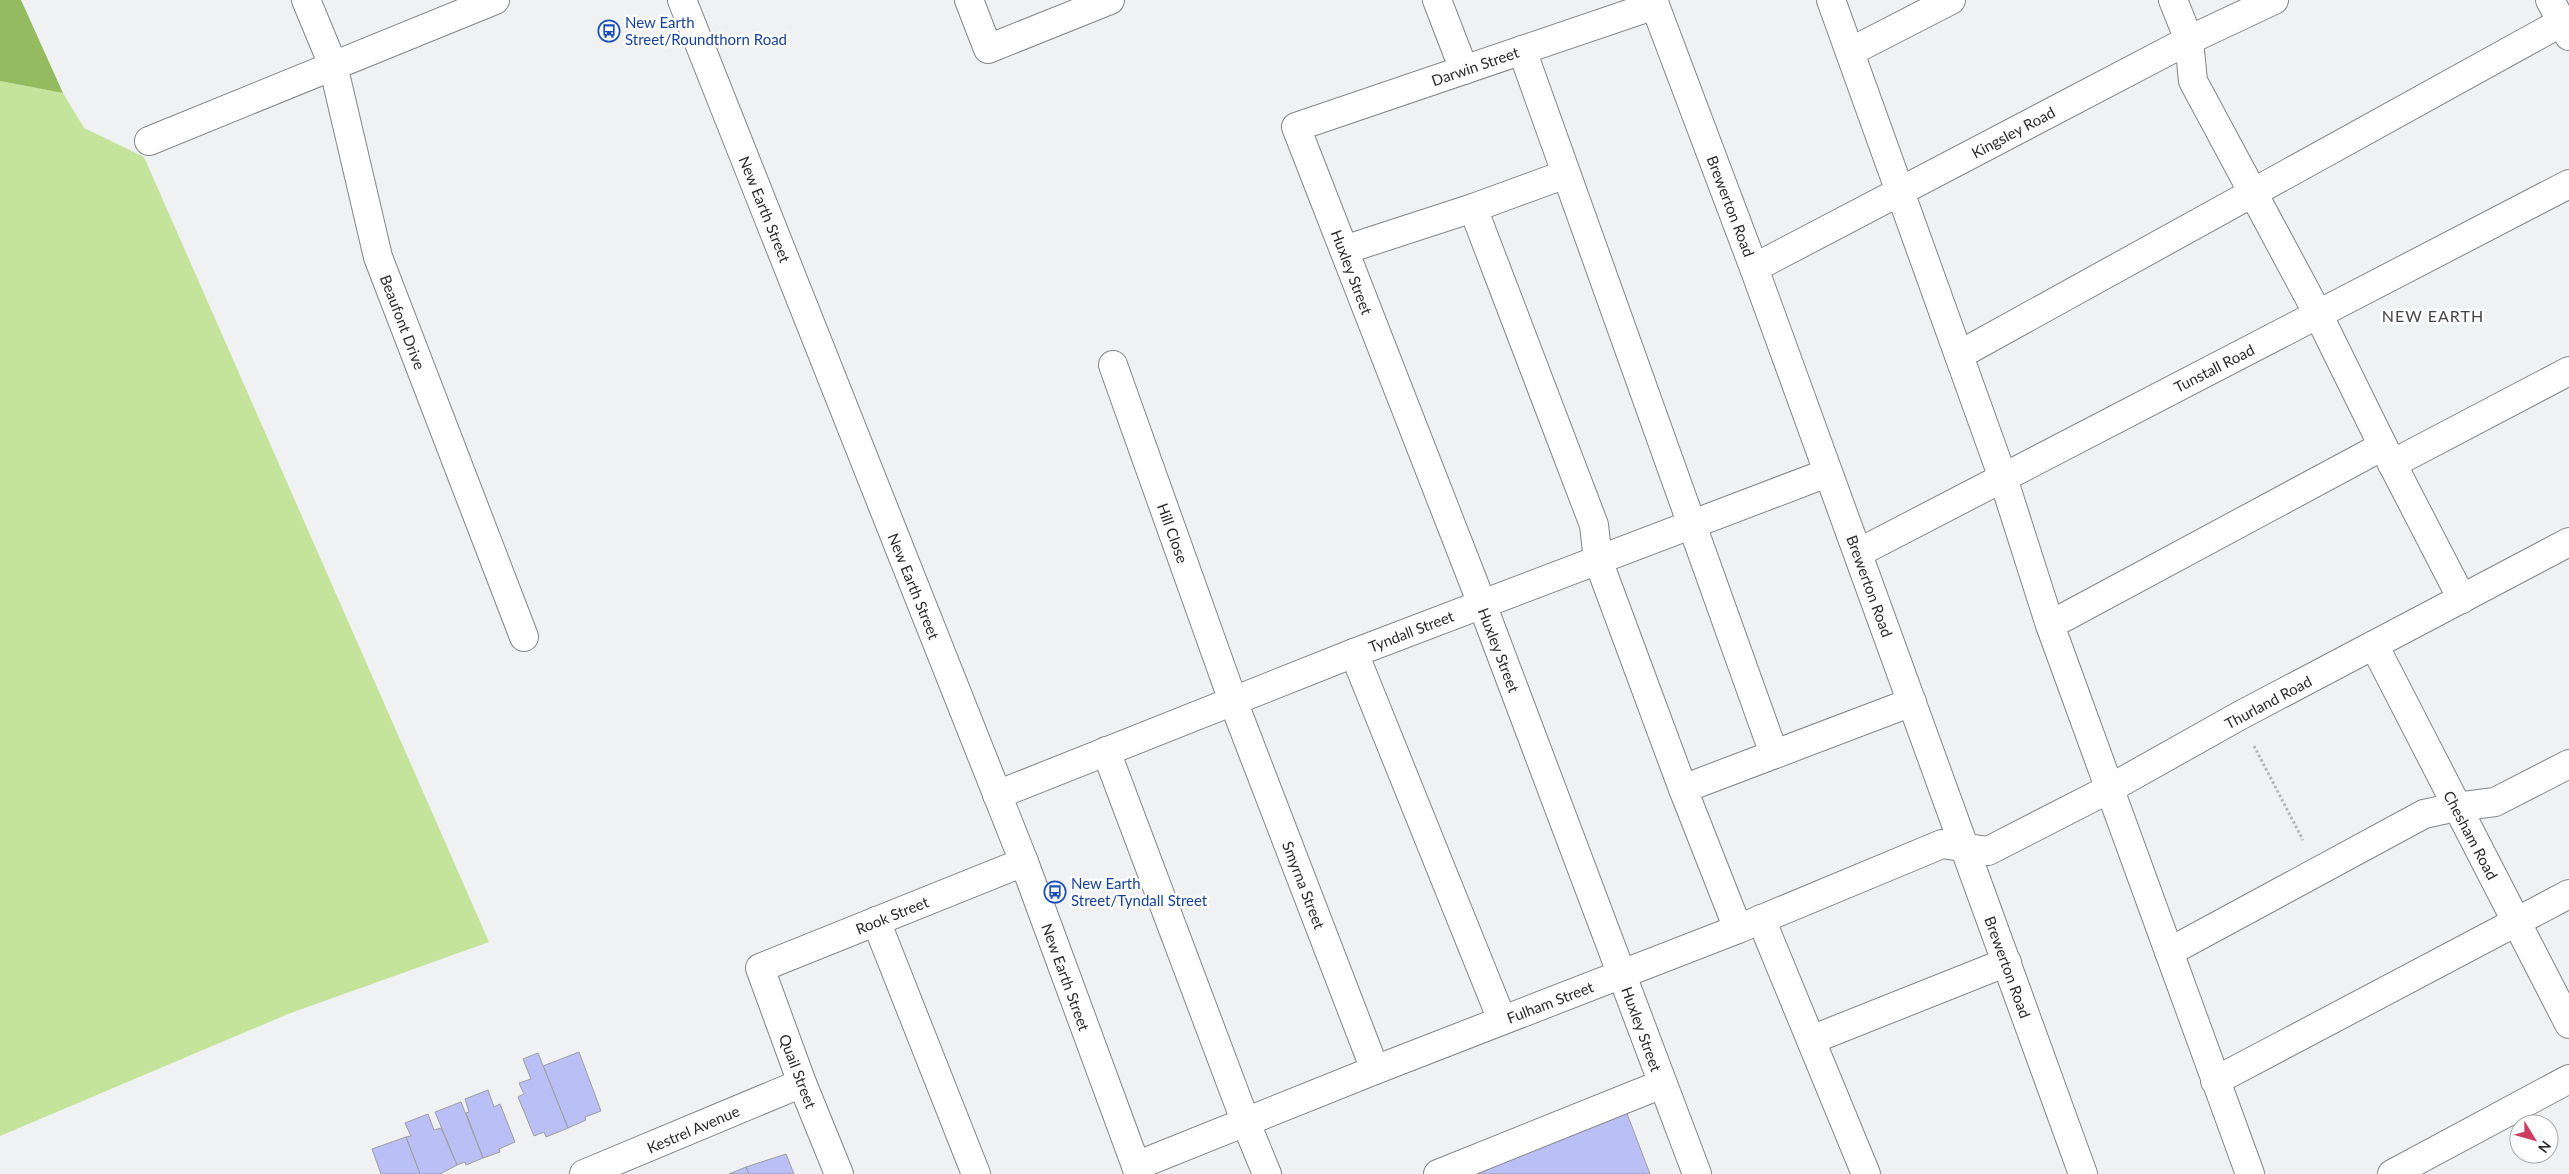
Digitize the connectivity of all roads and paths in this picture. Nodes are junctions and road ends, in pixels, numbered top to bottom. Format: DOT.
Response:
graph roads {
  1 [pos="306,0"];
  2 [pos="495,0"];
  3 [pos="682,0"];
  4 [pos="969,0"];
  5 [pos="1110,0"];
  6 [pos="1437,0"];
  7 [pos="1830,0"];
  8 [pos="1951,0"];
  9 [pos="2173,0"];
  10 [pos="2274,0"];
  11 [pos="1654,2"];
  12 [pos="2560,19"];
  13 [pos="2190,40"];
  14 [pos="1522,50"];
  15 [pos="1850,52"];
  16 [pos="333,65"];
  17 [pos="1464,70"];
  18 [pos="1296,128"];
  19 [pos="149,141"];
  20 [pos="1566,174"];
  21 [pos="2569,184"];
  22 [pos="1901,191"];
  23 [pos="2254,194"];
  24 [pos="1473,208"];
  25 [pos="1344,250"];
  26 [pos="1754,268"];
  27 [pos="2318,314"];
  28 [pos="1959,355"];
  29 [pos="1113,365"];
  30 [pos="2569,370"];
  31 [pos="2388,455"];
  32 [pos="1827,473"];
  33 [pos="2003,478"];
  34 [pos="1691,525"];
  35 [pos="2569,542"];
  36 [pos="1858,553"];
  37 [pos="1598,560"];
  38 [pos="2462,599"];
  39 [pos="1482,604"];
  40 [pos="2050,625"];
  41 [pos="524,637"];
  42 [pos="2374,645"];
  43 [pos="1354,653"];
  44 [pos="1233,700"];
  45 [pos="1912,702"];
  46 [pos="2239,716"];
  47 [pos="1106,751"];
  48 [pos="1774,754"];
  49 [pos="2569,764"];
  50 [pos="1682,789"];
  51 [pos="2109,790"];
  52 [pos="997,795"];
  53 [pos="2456,807"];
  54 [pos="1964,848"];
  55 [pos="1024,862"];
  56 [pos="2318,870"];
  57 [pos="2569,894"];
  58 [pos="876,921"];
  59 [pos="2517,922"];
  60 [pos="1749,924"];
  61 [pos="2169,952"];
  62 [pos="2006,962"];
  63 [pos="760,968"];
  64 [pos="1622,974"];
  65 [pos="1502,1020"];
  66 [pos="2569,1024"];
  67 [pos="1811,1040"];
  68 [pos="1374,1070"];
  69 [pos="2569,1079"];
  70 [pos="2215,1081"];
  71 [pos="802,1083"];
  72 [pos="1662,1084"];
  73 [pos="1246,1123"];
  74 [pos="1137,1170"];
  75 [pos="2408,1170"];
  76 [pos="584,1174"];
  77 [pos="839,1174"];
  78 [pos="976,1174"];
  79 [pos="1267,1174"];
  80 [pos="1438,1174"];
  81 [pos="1697,1174"];
  82 [pos="1866,1174"];
  83 [pos="2083,1174"];
  84 [pos="2250,1174"];
  1 -- 16 [label="street, Beaufont Drive"];
  2 -- 16 [label="street"];
  3 -- 52 [label="street, New Earth Street"];
  4 -- 5 [label="street"];
  6 -- 17 [label="street"];
  7 -- 15 [label="street"];
  8 -- 15 [label="street"];
  9 -- 13 [label="street"];
  10 -- 13 [label="street, Kingsley Road"];
  11 -- 14 [label="street, Darwin Street"];
  11 -- 26 [label="street, Brewerton Road"];
  12 -- 23 [label="street"];
  13 -- 22 [label="street, Kingsley Road"];
  13 -- 23 [label="street"];
  14 -- 17 [label="street, Darwin Street"];
  14 -- 20 [label="street"];
  15 -- 22 [label="street"];
  16 -- 19 [label="street"];
  16 -- 41 [label="street, Beaufont Drive"];
  17 -- 18 [label="street, Darwin Street"];
  18 -- 25 [label="street, Huxley Street"];
  20 -- 24 [label="street"];
  20 -- 34 [label="street"];
  21 -- 27 [label="street, Tunstall Road"];
  22 -- 26 [label="street, Kingsley Road"];
  22 -- 28 [label="street"];
  23 -- 27 [label="street"];
  23 -- 28 [label="street"];
  24 -- 25 [label="street"];
  24 -- 37 [label="street"];
  25 -- 39 [label="street, Huxley Street"];
  26 -- 32 [label="street, Brewerton Road"];
  27 -- 31 [label="street"];
  27 -- 33 [label="street, Tunstall Road"];
  28 -- 33 [label="street"];
  29 -- 44 [label="street, Hill Close"];
  30 -- 31 [label="street"];
  31 -- 38 [label="street"];
  31 -- 40 [label="street"];
  32 -- 34 [label="street, Tyndall Street"];
  32 -- 36 [label="street, Brewerton Road"];
  33 -- 36 [label="street, Tunstall Road"];
  33 -- 40 [label="street"];
  34 -- 37 [label="street, Tyndall Street"];
  34 -- 48 [label="street"];
  35 -- 38 [label="street, Thurland Road"];
  36 -- 45 [label="street, Brewerton Road"];
  37 -- 39 [label="street, Tyndall Street"];
  37 -- 50 [label="street"];
  38 -- 42 [label="street, Thurland Road"];
  39 -- 43 [label="street, Tyndall Street"];
  39 -- 64 [label="street, Huxley Street"];
  40 -- 51 [label="street"];
  42 -- 46 [label="street, Thurland Road"];
  42 -- 53 [label="street, Chesham Road"];
  43 -- 44 [label="street, Tyndall Street"];
  43 -- 65 [label="street"];
  44 -- 47 [label="street, Tyndall Street"];
  44 -- 68 [label="street, Smyrna Street"];
  45 -- 48 [label="street"];
  45 -- 54 [label="street, Brewerton Road"];
  46 -- 51 [label="street, Thurland Road"];
  46 -- 56 [label="path"];
  47 -- 52 [label="street, Tyndall Street"];
  47 -- 73 [label="street"];
  48 -- 50 [label="street"];
  49 -- 53 [label="street"];
  50 -- 60 [label="street"];
  51 -- 54 [label="street, Thurland Road"];
  51 -- 61 [label="street"];
  52 -- 55 [label="street, New Earth Street"];
  53 -- 56 [label="street"];
  53 -- 59 [label="street, Chesham Road"];
  54 -- 60 [label="street, Fulham Street"];
  54 -- 62 [label="street, Brewerton Road"];
  55 -- 58 [label="street, Rook Street"];
  55 -- 74 [label="street, New Earth Street"];
  56 -- 61 [label="street"];
  57 -- 59 [label="street"];
  58 -- 63 [label="street, Rook Street"];
  58 -- 78 [label="street"];
  59 -- 66 [label="street, Chesham Road"];
  59 -- 70 [label="street"];
  60 -- 64 [label="street, Fulham Street"];
  60 -- 67 [label="street"];
  61 -- 70 [label="street"];
  62 -- 67 [label="street"];
  62 -- 83 [label="street, Brewerton Road"];
  63 -- 71 [label="street, Quail Street"];
  64 -- 65 [label="street, Fulham Street"];
  64 -- 72 [label="street, Huxley Street"];
  65 -- 68 [label="street, Fulham Street"];
  67 -- 82 [label="street"];
  68 -- 73 [label="street, Fulham Street"];
  69 -- 75 [label="street"];
  70 -- 84 [label="street"];
  71 -- 76 [label="street, Kestrel Avenue"];
  71 -- 77 [label="street, Quail Street"];
  72 -- 80 [label="street"];
  72 -- 81 [label="street, Huxley Street"];
  73 -- 74 [label="street, Fulham Street"];
  73 -- 79 [label="street"];
}
